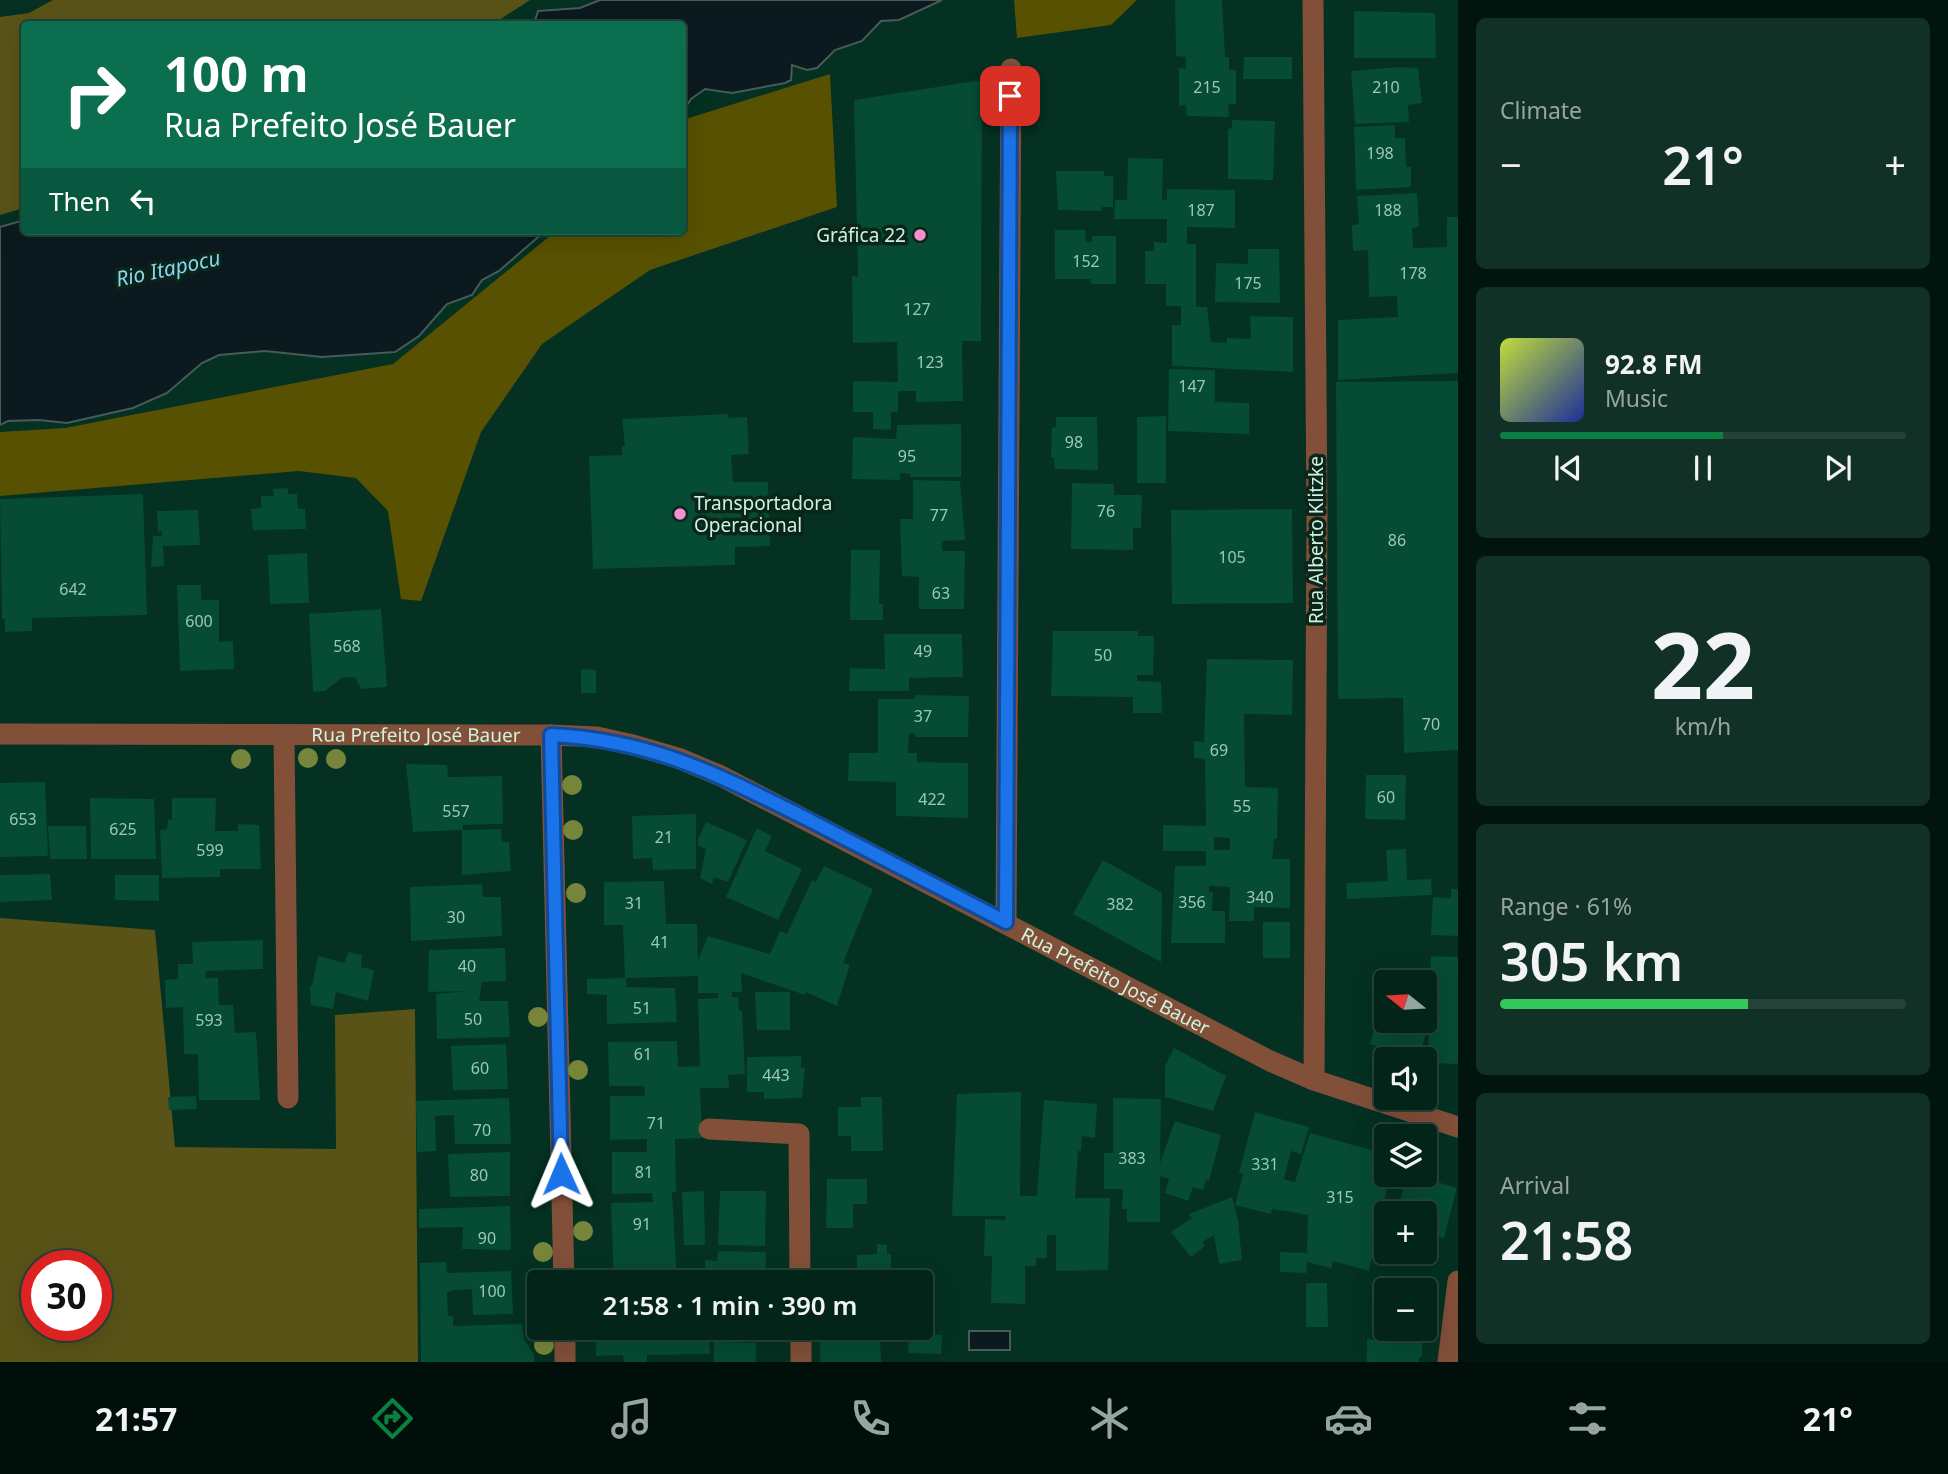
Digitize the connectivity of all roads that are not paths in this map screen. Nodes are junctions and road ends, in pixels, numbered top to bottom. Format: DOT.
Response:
graph roads {
  1 [pos="1313,0"];
  2 [pos="1011,69"];
  3 [pos="0,734"];
  4 [pos="284,735"];
  5 [pos="551,735"];
  6 [pos="1006,922"];
  7 [pos="1314,1080"];
  8 [pos="288,1098"];
  9 [pos="1458,1127"];
  10 [pos="709,1129"];
  11 [pos="564,1270"];
  12 [pos="800,1270"];
  13 [pos="1458,1281"];
  14 [pos="565,1340"];
  15 [pos="801,1340"];
  16 [pos="565,1362"];
  17 [pos="801,1362"];
  18 [pos="1448,1362"];
  1 -- 7 [label="street, Rua Alberto Klitzke"];
  2 -- 6 [label="street"];
  3 -- 4 [label="street, Rua Prefeito José Bauer"];
  4 -- 5 [label="street, Rua Prefeito José Bauer"];
  4 -- 8 [label="street"];
  5 -- 6 [label="street, Rua Prefeito José Bauer"];
  5 -- 11 [label="street"];
  6 -- 7 [label="street, Rua Prefeito José Bauer"];
  7 -- 9 [label="street, Rua Prefeito José Bauer"];
  10 -- 12 [label="street"];
  13 -- 18 [label="street"];
  14 -- 16 [label="street"];
  15 -- 17 [label="street"];
}
